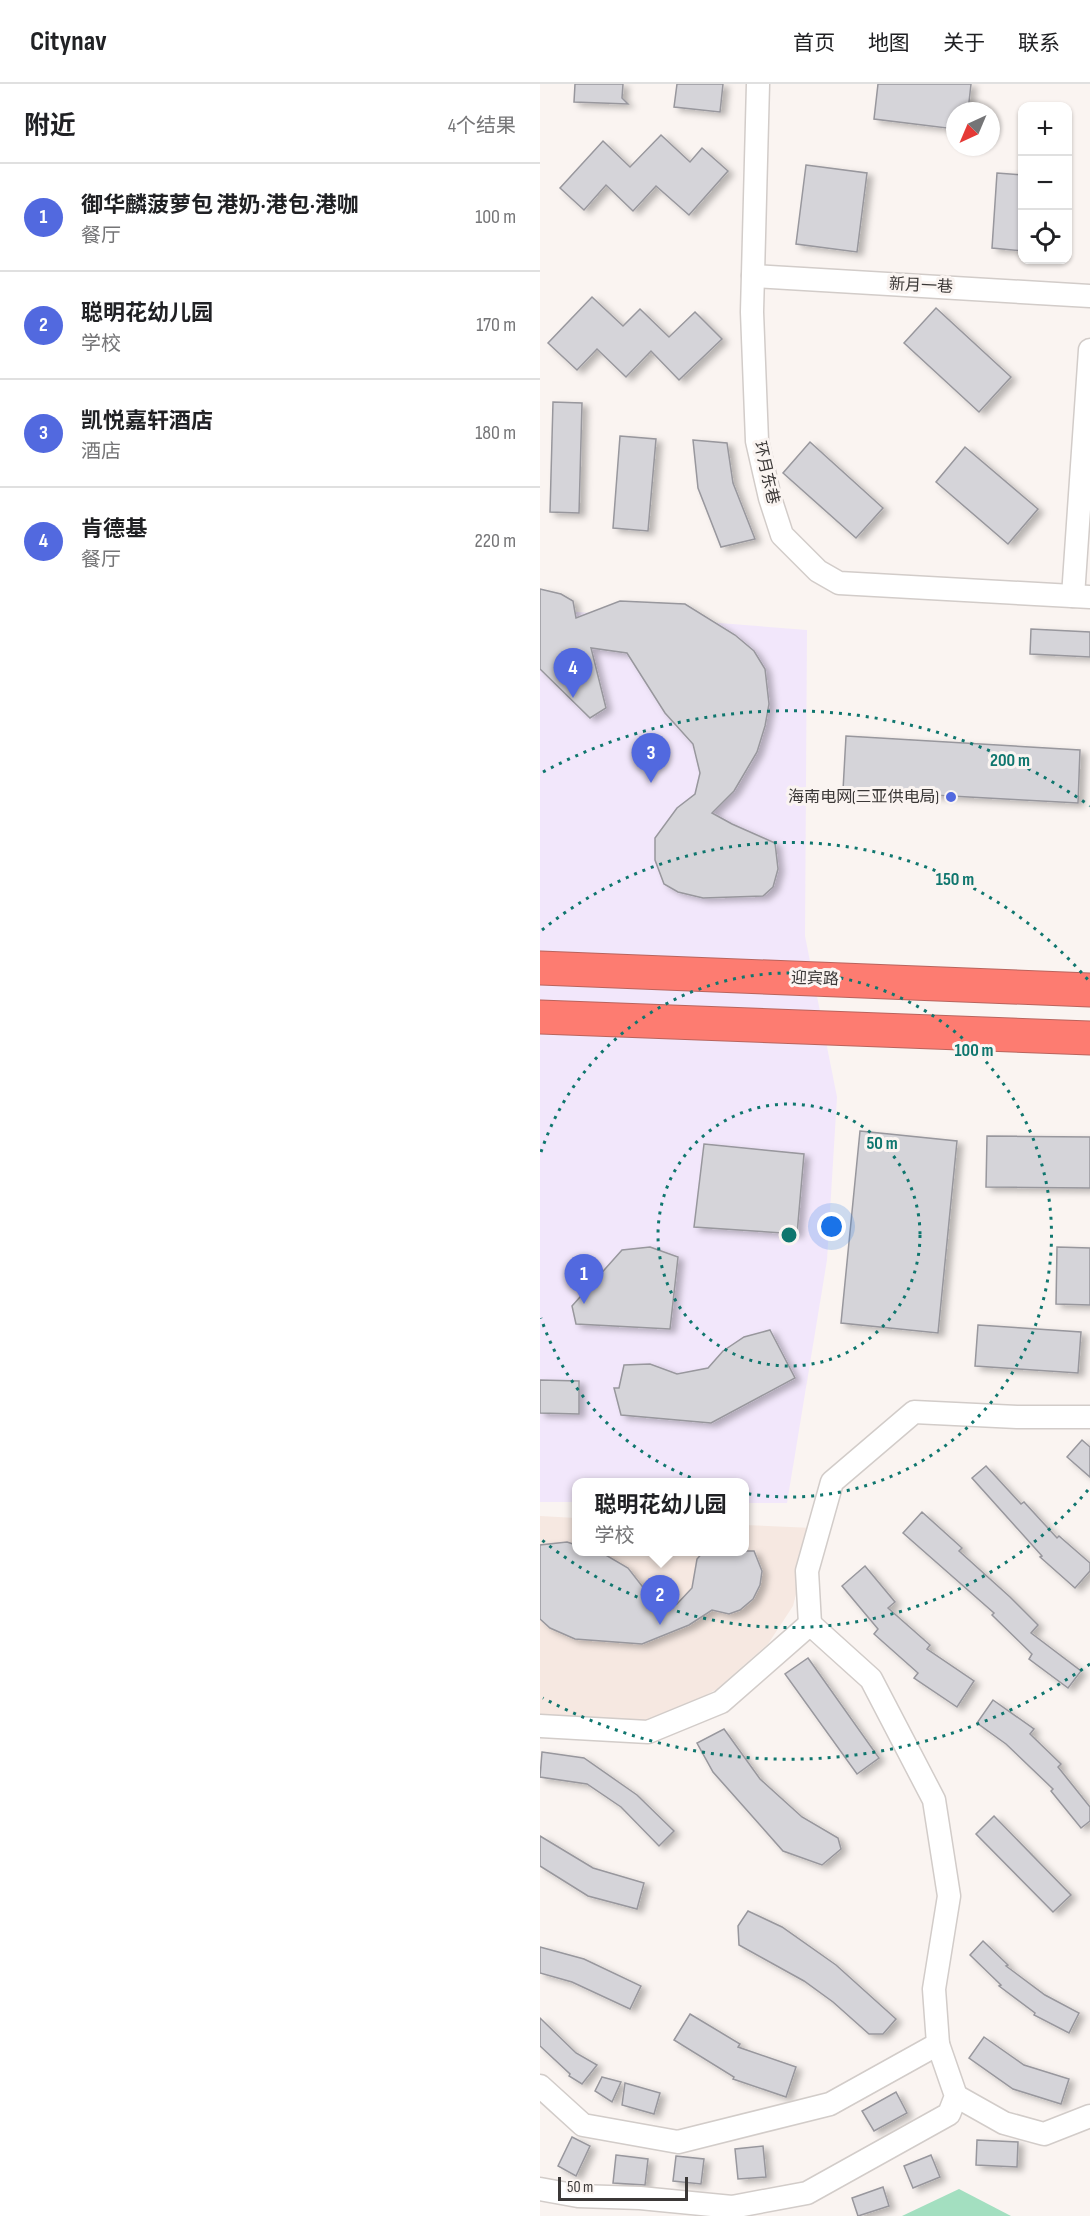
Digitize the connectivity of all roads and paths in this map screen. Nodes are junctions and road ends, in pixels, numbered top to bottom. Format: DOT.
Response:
graph roads {
  1 [pos="758,84"];
  2 [pos="753,276"];
  3 [pos="1090,297"];
  4 [pos="1090,350"];
  5 [pos="1081,597"];
  6 [pos="540,968"];
  7 [pos="1090,990"];
  8 [pos="540,1017"];
  9 [pos="1090,1038"];
  10 [pos="1090,1417"];
  11 [pos="810,1624"];
  12 [pos="540,1726"];
  13 [pos="939,2044"];
  14 [pos="540,2086"];
  15 [pos="956,2096"];
  16 [pos="1090,2116"];
  17 [pos="540,2189"];
  1 -- 2 [label="street, 环月东巷"];
  2 -- 3 [label="street, 新月一巷"];
  2 -- 5 [label="street, 环月东巷"];
  4 -- 5 [label="street"];
  6 -- 7 [label="highway, 迎宾路"];
  8 -- 9 [label="highway"];
  10 -- 11 [label="street"];
  11 -- 12 [label="street"];
  11 -- 13 [label="street"];
  13 -- 14 [label="street"];
  13 -- 15 [label="street"];
  15 -- 16 [label="street"];
  15 -- 17 [label="street"];
}
